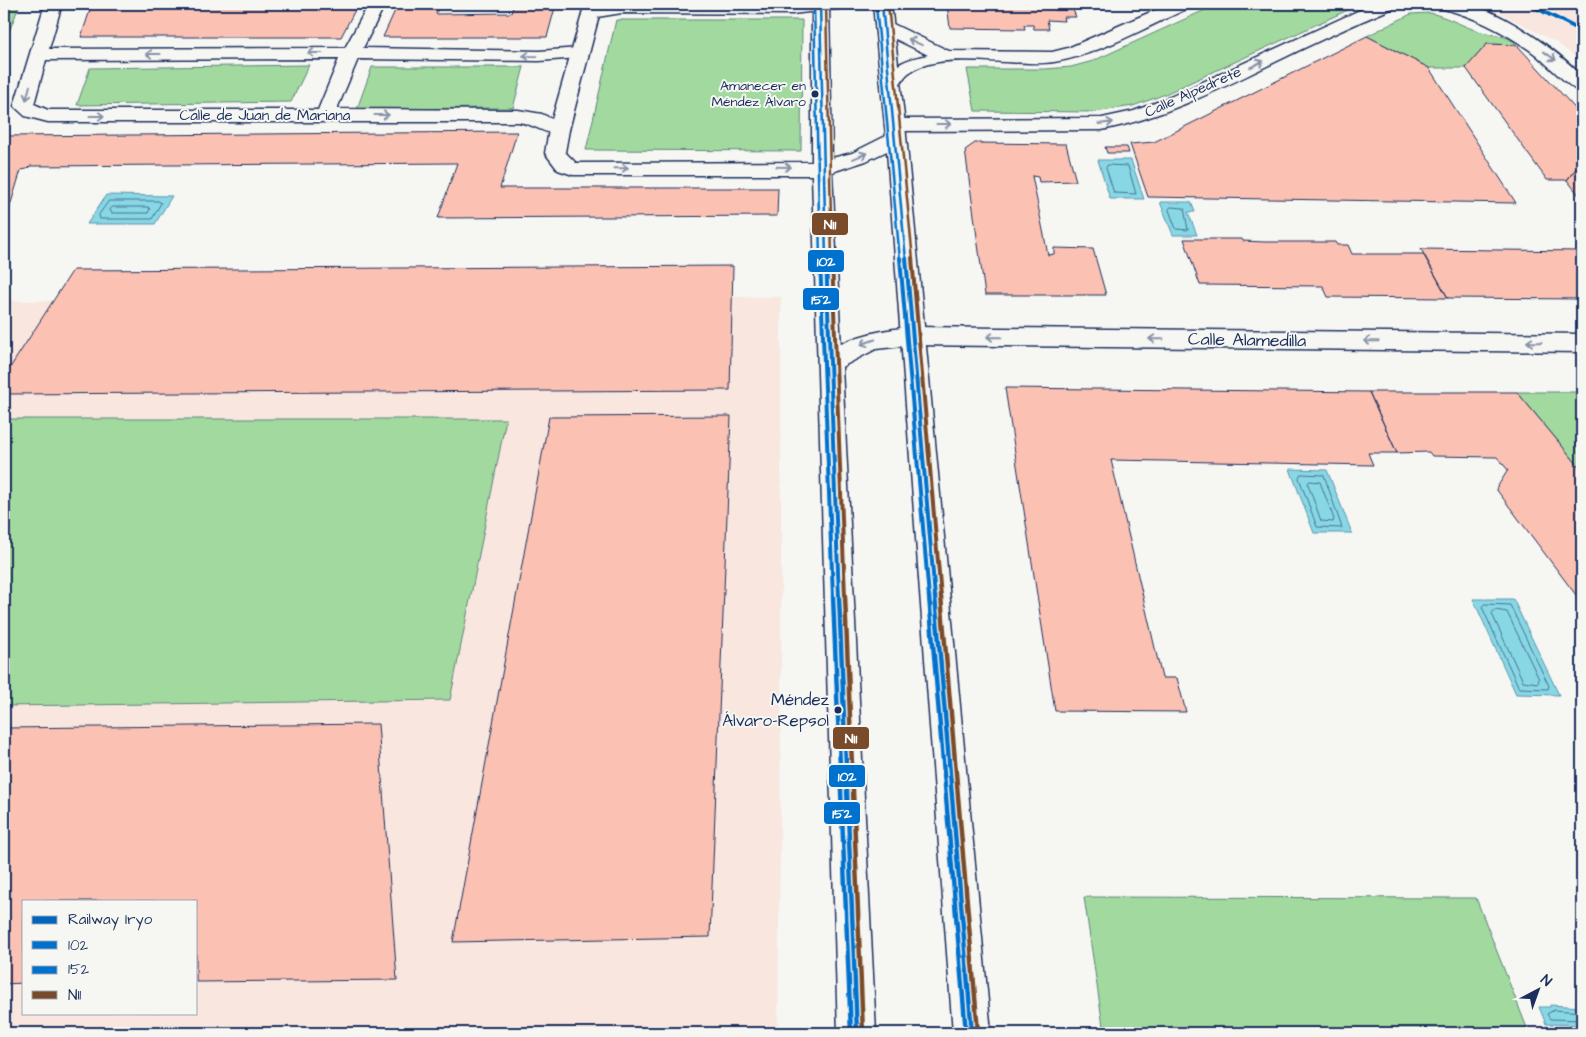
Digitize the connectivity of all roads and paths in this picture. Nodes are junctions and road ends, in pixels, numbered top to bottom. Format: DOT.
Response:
graph roads {
  1 [pos="53,4"];
  2 [pos="377,4"];
  3 [pos="849,4"];
  4 [pos="1183,4"];
  5 [pos="1387,4"];
  6 [pos="1446,4"];
  7 [pos="820,5"];
  8 [pos="592,8"];
  9 [pos="884,15"];
  10 [pos="351,53"];
  11 [pos="579,53"];
  12 [pos="38,55"];
  13 [pos="946,56"];
  14 [pos="891,82"];
  15 [pos="1582,87"];
  16 [pos="328,114"];
  17 [pos="559,130"];
  18 [pos="895,132"];
  19 [pos="822,168"];
  20 [pos="912,336"];
  21 [pos="1582,343"];
  22 [pos="830,364"];
  23 [pos="857,1033"];
  24 [pos="972,1033"];
  1 -- 12 [label="street, Calle de Juan de Mariana"];
  2 -- 10 [label="street"];
  3 -- 7 [label="lane"];
  4 -- 13 [label="street"];
  18 -- 5 [label="street, Calle Alpedrete, one-way"];
  6 -- 15 [label="street, one-way"];
  7 -- 8 [label="street"];
  7 -- 19 [label="street"];
  8 -- 11 [label="street"];
  13 -- 9 [label="street, one-way"];
  9 -- 14 [label="street"];
  11 -- 10 [label="street, one-way"];
  10 -- 12 [label="street, one-way"];
  10 -- 16 [label="street"];
  11 -- 17 [label="street"];
  12 -- 16 [label="street, Calle de Juan de Mariana, one-way"];
  13 -- 14 [label="street"];
  14 -- 18 [label="street"];
  16 -- 17 [label="street, Calle de Juan de Mariana, one-way"];
  17 -- 19 [label="street, one-way"];
  19 -- 18 [label="street, one-way"];
  18 -- 20 [label="street"];
  19 -- 22 [label="street"];
  21 -- 20 [label="street, Calle Alamedilla, one-way"];
  20 -- 22 [label="street, Calle Alamedilla, one-way"];
  20 -- 24 [label="street"];
  22 -- 23 [label="street"];
}
